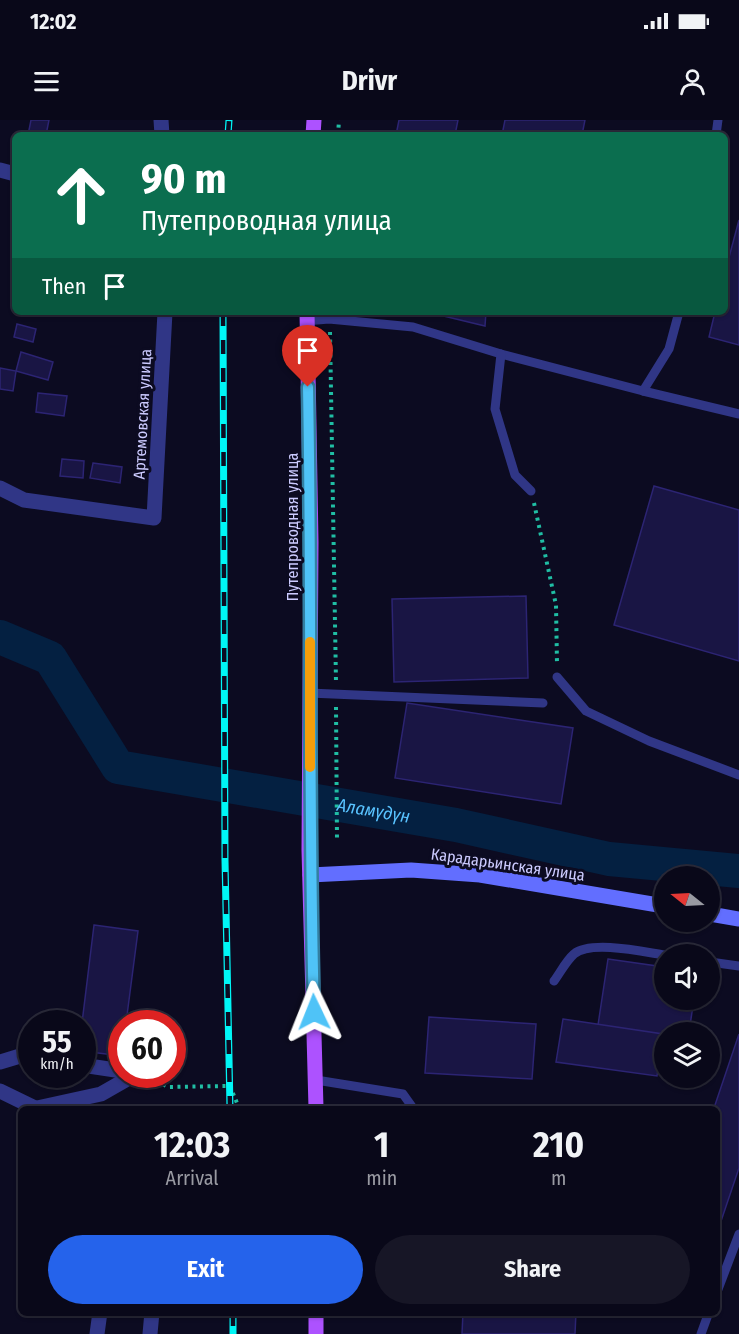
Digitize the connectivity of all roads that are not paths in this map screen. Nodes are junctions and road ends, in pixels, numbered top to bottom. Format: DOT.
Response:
graph roads {
  1 [pos="165,315"];
  2 [pos="678,315"];
  3 [pos="307,316"];
  4 [pos="501,354"];
  5 [pos="643,391"];
  6 [pos="739,414"];
  7 [pos="0,488"];
  8 [pos="531,491"];
  9 [pos="557,677"];
  10 [pos="309,693"];
  11 [pos="543,703"];
  12 [pos="739,775"];
  13 [pos="310,875"];
  14 [pos="654,904"];
  15 [pos="720,916"];
  16 [pos="739,919"];
  17 [pos="654,954"];
  18 [pos="720,963"];
  19 [pos="739,966"];
  20 [pos="554,981"];
  21 [pos="18,1057"];
  22 [pos="0,1062"];
  23 [pos="316,1080"];
  24 [pos="113,1088"];
  25 [pos="0,1091"];
  26 [pos="32,1106"];
  27 [pos="45,1106"];
  28 [pos="316,1106"];
  29 [pos="411,1106"];
  30 [pos="739,1234"];
  31 [pos="720,1284"];
  32 [pos="99,1316"];
  33 [pos="152,1316"];
  34 [pos="316,1316"];
  35 [pos="708,1316"];
  36 [pos="97,1334"];
  37 [pos="150,1334"];
  38 [pos="316,1334"];
  39 [pos="701,1334"];
  1 -- 7 [label="street, Артемовская улица"];
  2 -- 5 [label="lane"];
  3 -- 4 [label="lane"];
  3 -- 10 [label="main road, Путепроводная улица"];
  4 -- 5 [label="lane"];
  4 -- 8 [label="lane"];
  5 -- 6 [label="lane"];
  9 -- 12 [label="lane"];
  10 -- 11 [label="lane"];
  10 -- 13 [label="main road, Путепроводная улица"];
  13 -- 14 [label="street, Карадарьинская улица"];
  13 -- 23 [label="main road, Путепроводная улица"];
  15 -- 16 [label="street"];
  17 -- 20 [label="lane"];
  18 -- 19 [label="lane"];
  21 -- 22 [label="street"];
  23 -- 28 [label="main road, Путепроводная улица"];
  23 -- 29 [label="lane"];
  24 -- 27 [label="street"];
  25 -- 26 [label="street"];
  30 -- 31 [label="lane"];
  32 -- 36 [label="street"];
  33 -- 37 [label="street"];
  34 -- 38 [label="main road"];
  35 -- 39 [label="lane"];
}
